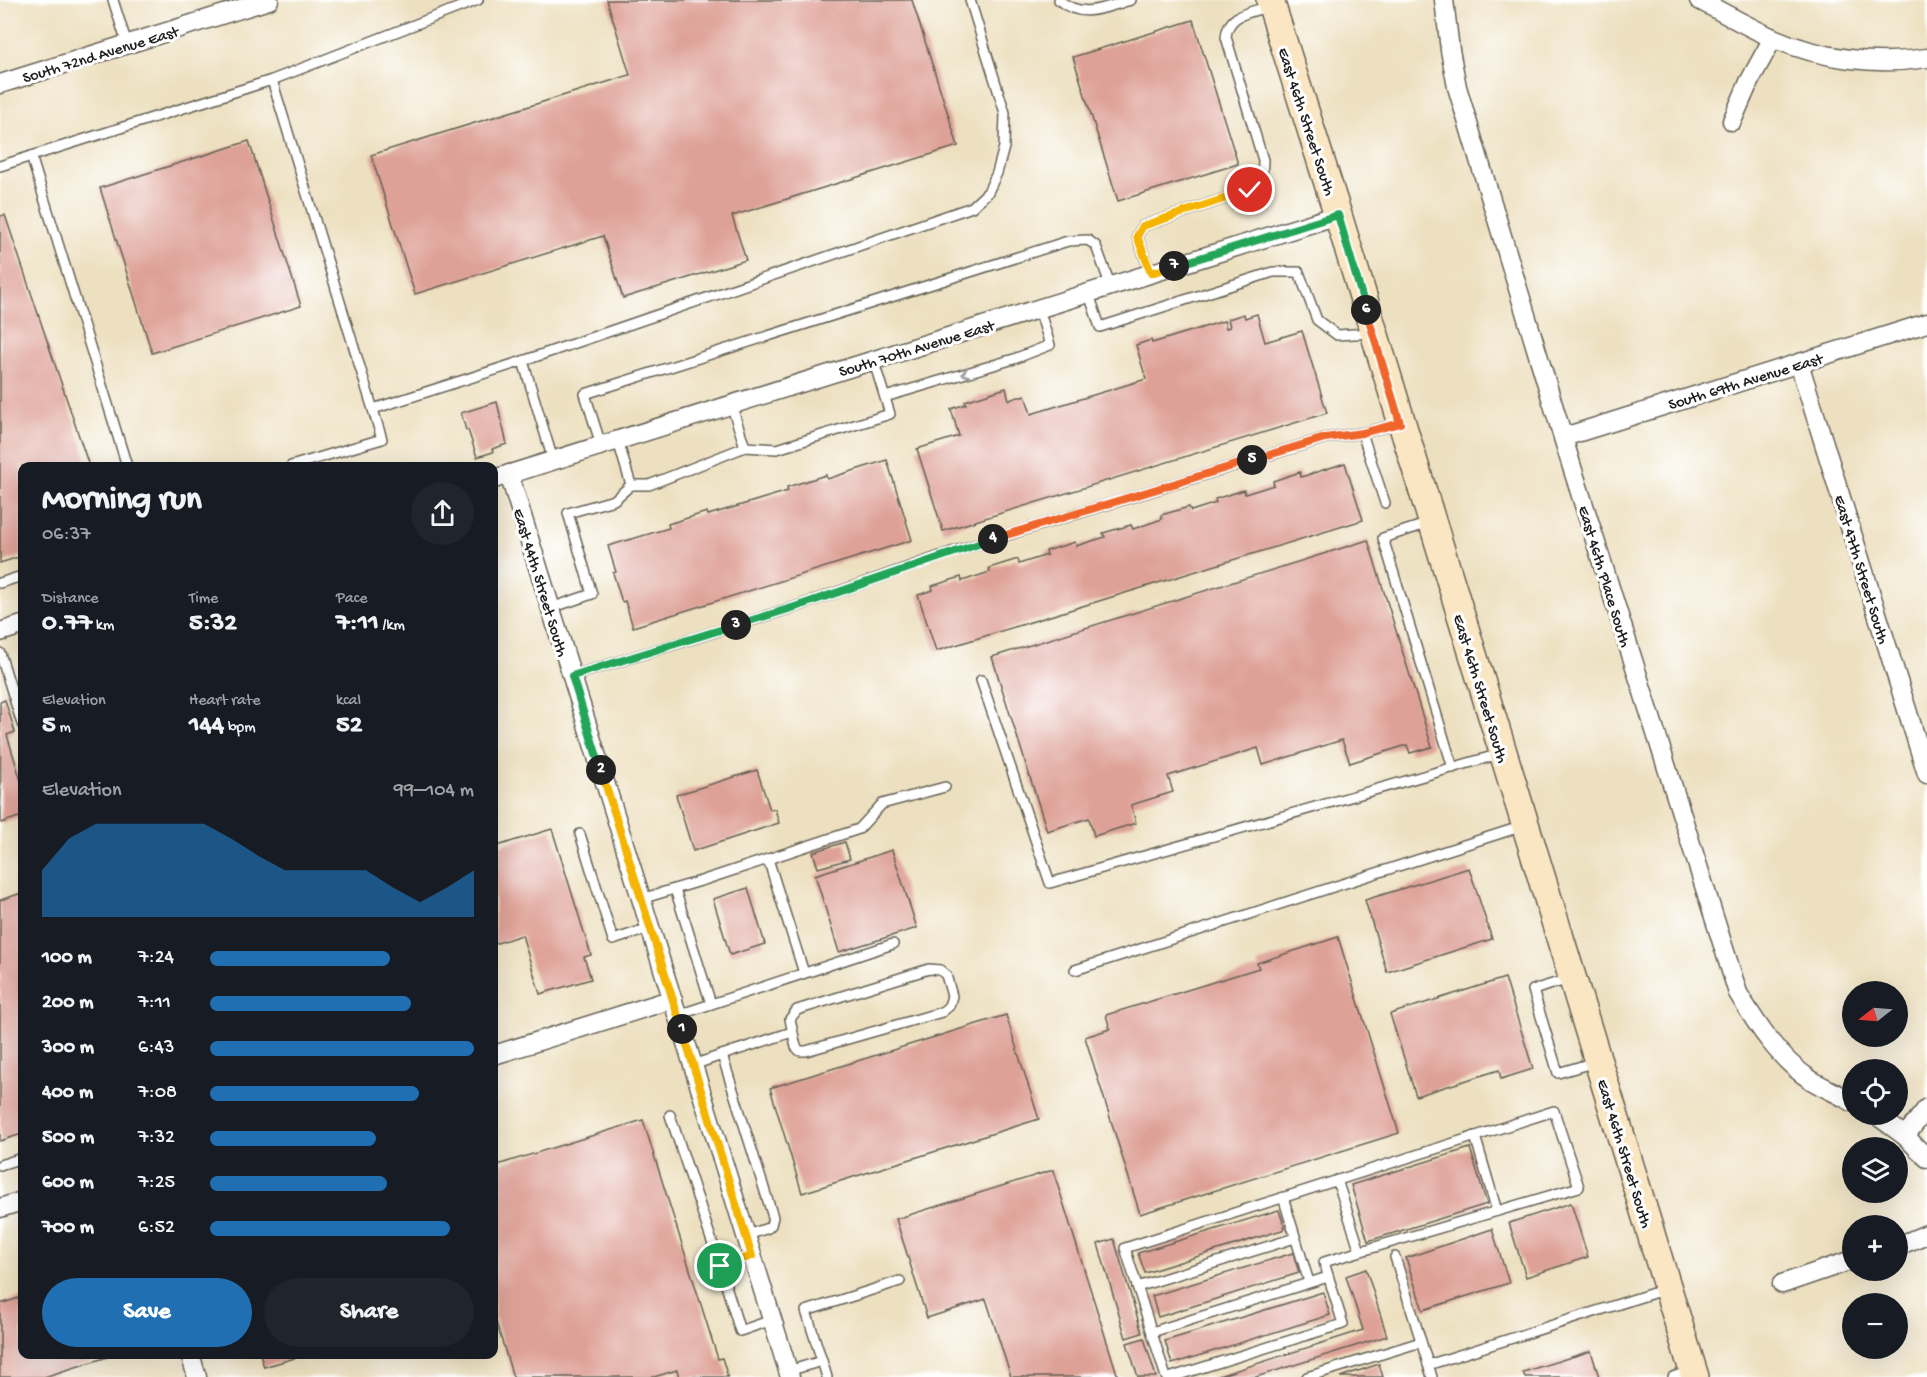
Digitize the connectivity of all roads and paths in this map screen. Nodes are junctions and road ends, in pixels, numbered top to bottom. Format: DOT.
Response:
graph roads {
  1 [pos="113,0"];
  2 [pos="269,0"];
  3 [pos="478,0"];
  4 [pos="970,0"];
  5 [pos="1059,0"];
  6 [pos="1131,0"];
  7 [pos="1444,0"];
  8 [pos="1699,0"];
  9 [pos="1271,3"];
  10 [pos="1773,38"];
  11 [pos="127,44"];
  12 [pos="1927,58"];
  13 [pos="272,80"];
  14 [pos="0,84"];
  15 [pos="1732,121"];
  16 [pos="31,156"];
  17 [pos="0,166"];
  18 [pos="1338,215"];
  19 [pos="1151,273"];
  20 [pos="1111,286"];
  21 [pos="1089,294"];
  22 [pos="1039,309"];
  23 [pos="1927,324"];
  24 [pos="1372,333"];
  25 [pos="873,359"];
  26 [pos="523,361"];
  27 [pos="1799,363"];
  28 [pos="885,398"];
  29 [pos="731,404"];
  30 [pos="373,409"];
  31 [pos="1400,423"];
  32 [pos="1362,433"];
  33 [pos="1563,437"];
  34 [pos="610,443"];
  35 [pos="745,447"];
  36 [pos="553,460"];
  37 [pos="126,462"];
  38 [pos="304,462"];
  39 [pos="501,476"];
  40 [pos="631,485"];
  41 [pos="1384,503"];
  42 [pos="1431,522"];
  43 [pos="18,577"];
  44 [pos="0,584"];
  45 [pos="551,608"];
  46 [pos="18,626"];
  47 [pos="0,632"];
  48 [pos="0,653"];
  49 [pos="572,676"];
  50 [pos="981,680"];
  51 [pos="18,711"];
  52 [pos="1502,753"];
  53 [pos="1453,768"];
  54 [pos="1926,768"];
  55 [pos="945,787"];
  56 [pos="1525,826"];
  57 [pos="580,834"];
  58 [pos="768,859"];
  59 [pos="675,888"];
  60 [pos="641,898"];
  61 [pos="650,928"];
  62 [pos="893,944"];
  63 [pos="1075,970"];
  64 [pos="804,974"];
  65 [pos="1572,978"];
  66 [pos="711,1004"];
  67 [pos="675,1007"];
  68 [pos="792,1032"];
  69 [pos="498,1054"];
  70 [pos="722,1055"];
  71 [pos="1597,1061"];
  72 [pos="693,1065"];
  73 [pos="1842,1097"];
  74 [pos="1927,1108"];
  75 [pos="670,1115"];
  76 [pos="1890,1125"];
  77 [pos="1475,1136"];
  78 [pos="1905,1136"];
  79 [pos="1927,1158"];
  80 [pos="18,1159"];
  81 [pos="0,1165"];
  82 [pos="1337,1180"];
  83 [pos="1282,1197"];
  84 [pos="18,1202"];
  85 [pos="0,1208"];
  86 [pos="1497,1211"];
  87 [pos="1927,1234"];
  88 [pos="745,1236"];
  89 [pos="1295,1238"];
  90 [pos="1908,1242"];
  91 [pos="1360,1251"];
  92 [pos="752,1256"];
  93 [pos="1395,1257"];
  94 [pos="1842,1263"];
  95 [pos="720,1266"];
  96 [pos="1328,1277"];
  97 [pos="900,1281"];
  98 [pos="1309,1282"];
  99 [pos="1782,1284"];
  100 [pos="1137,1287"];
  101 [pos="1668,1288"];
  102 [pos="772,1320"];
  103 [pos="1152,1332"];
  104 [pos="1421,1342"];
  105 [pos="192,1359"];
  106 [pos="822,1361"];
  107 [pos="1428,1365"];
  108 [pos="789,1374"];
  109 [pos="1687,1375"];
  110 [pos="197,1377"];
  111 [pos="827,1377"];
  112 [pos="1166,1377"];
  113 [pos="1172,1377"];
  114 [pos="1307,1377"];
  115 [pos="1431,1377"];
  1 -- 11 [label="lane"];
  2 -- 11 [label="street, South 72nd Avenue East"];
  3 -- 13 [label="lane"];
  4 -- 26 [label="lane"];
  5 -- 6 [label="lane"];
  7 -- 33 [label="street, East 46th Place South"];
  8 -- 10 [label="street"];
  9 -- 18 [label="street, East 46th Street South"];
  9 -- 19 [label="lane"];
  10 -- 12 [label="street"];
  10 -- 15 [label="street"];
  11 -- 14 [label="street, South 72nd Avenue East"];
  13 -- 16 [label="lane"];
  13 -- 30 [label="lane"];
  16 -- 17 [label="lane"];
  16 -- 37 [label="lane"];
  18 -- 19 [label="street, South 70th Avenue East"];
  18 -- 24 [label="street, East 46th Street South"];
  19 -- 20 [label="street, South 70th Avenue East"];
  20 -- 21 [label="street, South 70th Avenue East"];
  20 -- 34 [label="lane"];
  21 -- 22 [label="street, South 70th Avenue East"];
  21 -- 24 [label="lane"];
  22 -- 25 [label="street, South 70th Avenue East"];
  22 -- 28 [label="lane, one-way"];
  23 -- 27 [label="street, South 69th Avenue East"];
  24 -- 31 [label="street, East 46th Street South"];
  25 -- 28 [label="lane"];
  25 -- 29 [label="street, South 70th Avenue East"];
  26 -- 30 [label="lane"];
  26 -- 36 [label="lane"];
  27 -- 33 [label="street, South 69th Avenue East"];
  27 -- 54 [label="street, East 47th Street South"];
  28 -- 35 [label="lane"];
  29 -- 34 [label="street, South 70th Avenue East"];
  29 -- 35 [label="lane"];
  30 -- 38 [label="lane"];
  31 -- 32 [label="lane"];
  31 -- 42 [label="street, East 46th Street South"];
  32 -- 41 [label="lane"];
  32 -- 49 [label="lane"];
  33 -- 73 [label="street, East 46th Place South"];
  34 -- 36 [label="street, South 70th Avenue East"];
  34 -- 40 [label="lane"];
  35 -- 40 [label="lane"];
  36 -- 39 [label="street, South 70th Avenue East"];
  39 -- 45 [label="street, East 44th Street South"];
  40 -- 45 [label="lane"];
  42 -- 52 [label="street, East 46th Street South"];
  42 -- 53 [label="lane"];
  43 -- 44 [label="lane"];
  45 -- 49 [label="street, East 44th Street South"];
  46 -- 47 [label="street"];
  48 -- 51 [label="lane"];
  49 -- 60 [label="street, East 44th Street South"];
  50 -- 53 [label="lane"];
  52 -- 53 [label="lane"];
  52 -- 56 [label="street, East 46th Street South"];
  55 -- 58 [label="lane"];
  56 -- 63 [label="lane"];
  56 -- 65 [label="street, East 46th Street South"];
  57 -- 61 [label="lane"];
  58 -- 59 [label="lane"];
  58 -- 64 [label="lane"];
  59 -- 60 [label="lane"];
  59 -- 66 [label="lane"];
  60 -- 61 [label="street, East 44th Street South"];
  61 -- 67 [label="street, East 44th Street South"];
  62 -- 64 [label="lane"];
  64 -- 66 [label="lane"];
  65 -- 71 [label="street, East 46th Street South"];
  65 -- 71 [label="lane"];
  66 -- 67 [label="lane"];
  67 -- 69 [label="street"];
  67 -- 72 [label="street, East 44th Street South"];
  68 -- 68 [label="lane"];
  68 -- 70 [label="lane"];
  70 -- 72 [label="lane"];
  70 -- 88 [label="lane"];
  71 -- 101 [label="street, East 46th Street South"];
  72 -- 88 [label="street, East 44th Street South"];
  74 -- 78 [label="street"];
  75 -- 95 [label="lane"];
  76 -- 78 [label="street"];
  77 -- 82 [label="lane"];
  77 -- 86 [label="lane"];
  77 -- 86 [label="lane"];
  78 -- 79 [label="street"];
  80 -- 81 [label="lane"];
  82 -- 83 [label="lane"];
  82 -- 91 [label="lane"];
  83 -- 89 [label="lane"];
  83 -- 100 [label="lane"];
  84 -- 85 [label="street"];
  86 -- 91 [label="lane"];
  87 -- 90 [label="street"];
  88 -- 92 [label="street, East 44th Street South"];
  89 -- 98 [label="lane"];
  89 -- 100 [label="lane"];
  91 -- 96 [label="lane"];
  92 -- 95 [label="lane"];
  92 -- 102 [label="street, East 44th Street South"];
  93 -- 104 [label="lane"];
  94 -- 99 [label="street"];
  95 -- 102 [label="lane"];
  96 -- 98 [label="lane"];
  96 -- 113 [label="lane"];
  97 -- 106 [label="lane"];
  98 -- 103 [label="lane"];
  100 -- 103 [label="lane"];
  101 -- 107 [label="lane"];
  101 -- 109 [label="street, East 46th Street South"];
  102 -- 108 [label="street, East 44th Street South"];
  103 -- 112 [label="lane"];
  104 -- 107 [label="lane"];
  104 -- 114 [label="lane"];
  105 -- 110 [label="street"];
  106 -- 108 [label="lane"];
  106 -- 111 [label="lane"];
  107 -- 115 [label="lane"];
}
